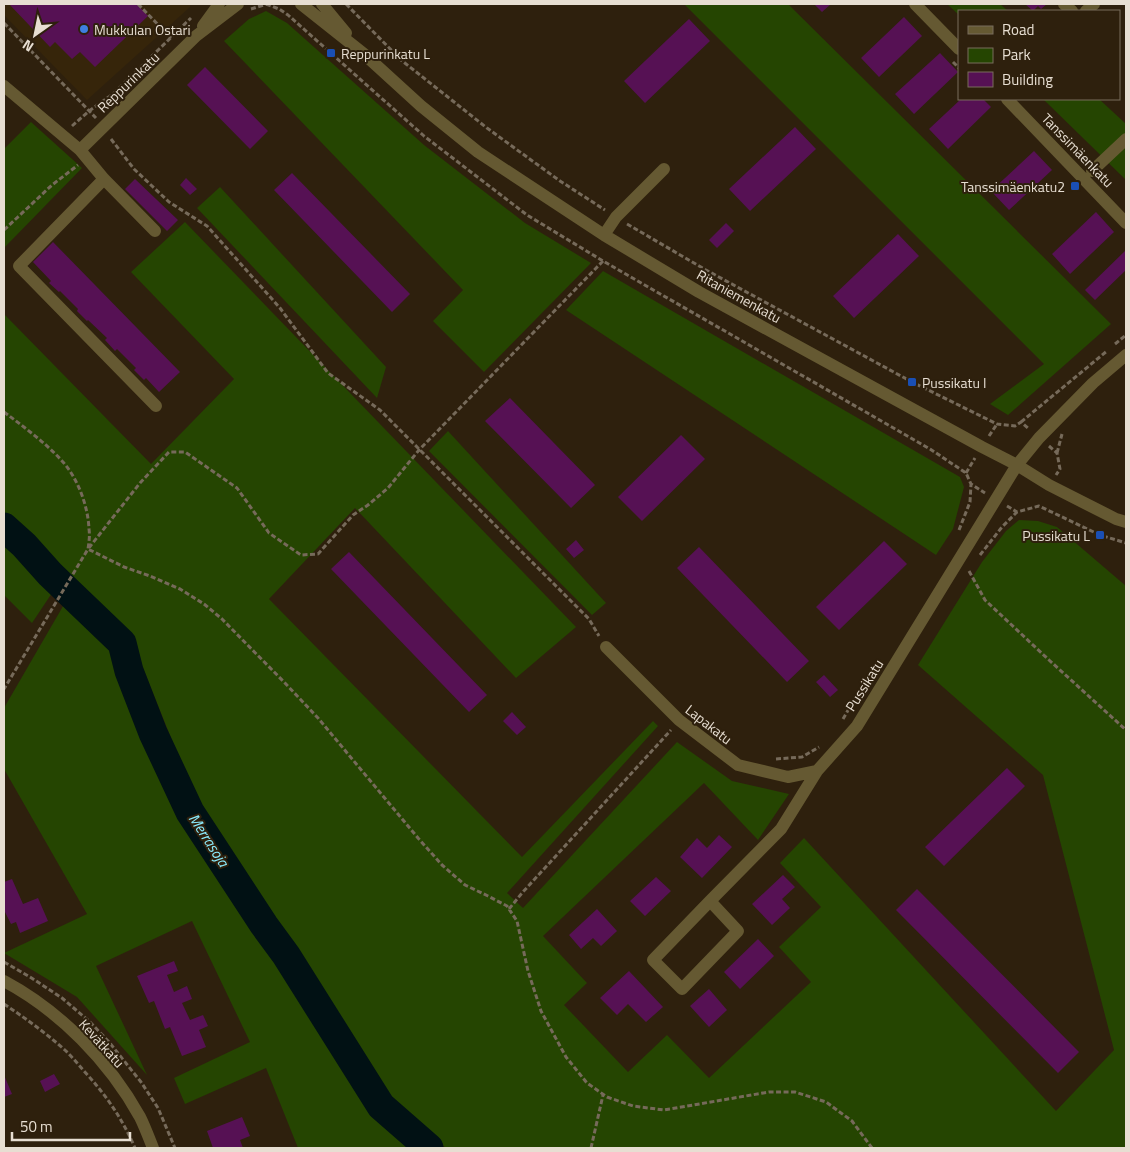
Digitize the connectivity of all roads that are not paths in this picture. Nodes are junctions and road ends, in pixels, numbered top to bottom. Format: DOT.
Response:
graph roads {
  1 [pos="219,4"];
  2 [pos="238,4"];
  3 [pos="301,4"];
  4 [pos="322,4"];
  5 [pos="915,4"];
  6 [pos="196,36"];
  7 [pos="958,48"];
  8 [pos="364,54"];
  9 [pos="6,91"];
  10 [pos="1008,100"];
  11 [pos="1126,139"];
  12 [pos="83,154"];
  13 [pos="664,168"];
  14 [pos="1092,171"];
  15 [pos="104,179"];
  16 [pos="1126,223"];
  17 [pos="155,231"];
  18 [pos="604,235"];
  19 [pos="1126,355"];
  20 [pos="156,406"];
  21 [pos="1017,464"];
  22 [pos="1126,522"];
  23 [pos="606,647"];
  24 [pos="817,771"];
  25 [pos="710,901"];
  26 [pos="4,981"];
  27 [pos="154,1148"];
  1 -- 6 [label="street, Reppurinkatu"];
  2 -- 6 [label="street, Reppurinkatu"];
  3 -- 8 [label="street, Ritaniemenkatu"];
  4 -- 8 [label="street, Ritaniemenkatu"];
  5 -- 7 [label="street"];
  6 -- 12 [label="street, Reppurinkatu"];
  8 -- 18 [label="street, Ritaniemenkatu"];
  9 -- 12 [label="street"];
  10 -- 16 [label="street, Tanssimäenkatu"];
  11 -- 14 [label="street"];
  12 -- 15 [label="street"];
  13 -- 18 [label="street"];
  15 -- 17 [label="street"];
  15 -- 20 [label="street"];
  18 -- 21 [label="street, Ritaniemenkatu"];
  19 -- 21 [label="street"];
  21 -- 22 [label="street, Ritaniemenkatu"];
  21 -- 24 [label="street, Pussikatu"];
  23 -- 24 [label="street, Lapakatu"];
  24 -- 25 [label="street, Pussikatu"];
  25 -- 25 [label="street, Pussikatu"];
  26 -- 27 [label="street, Kevätkatu"];
}
